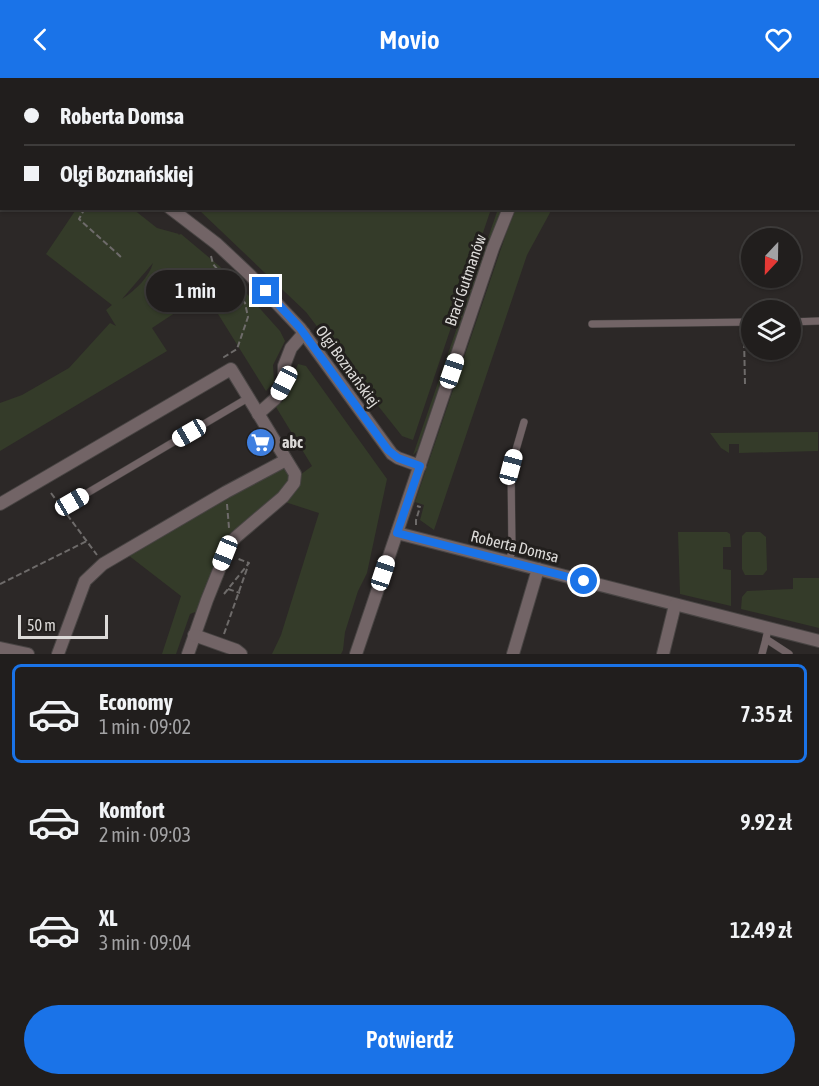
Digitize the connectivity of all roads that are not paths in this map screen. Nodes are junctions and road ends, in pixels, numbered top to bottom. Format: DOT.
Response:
graph roads {
  1 [pos="173,210"];
  2 [pos="507,210"];
  3 [pos="819,321"];
  4 [pos="801,322"];
  5 [pos="592,324"];
  6 [pos="741,326"];
  7 [pos="304,333"];
  8 [pos="248,398"];
  9 [pos="258,414"];
  10 [pos="524,422"];
  11 [pos="286,460"];
  12 [pos="420,466"];
  13 [pos="72,502"];
  14 [pos="0,504"];
  15 [pos="397,533"];
  16 [pos="509,562"];
  17 [pos="538,569"];
  18 [pos="675,605"];
  19 [pos="767,634"];
  20 [pos="194,635"];
  21 [pos="819,641"];
  22 [pos="0,648"];
  23 [pos="28,654"];
  24 [pos="58,654"];
  25 [pos="188,654"];
  26 [pos="241,654"];
  27 [pos="356,654"];
  28 [pos="513,654"];
  29 [pos="663,654"];
  30 [pos="762,654"];
  31 [pos="789,654"];
  1 -- 7 [label="street, Olgi Boznańskiej"];
  2 -- 12 [label="street, Braci Gutmanów"];
  3 -- 4 [label="lane"];
  5 -- 6 [label="lane"];
  7 -- 9 [label="street"];
  7 -- 12 [label="street, Olgi Boznańskiej"];
  8 -- 9 [label="street"];
  8 -- 13 [label="lane"];
  8 -- 14 [label="street"];
  9 -- 11 [label="street"];
  10 -- 16 [label="lane"];
  11 -- 20 [label="street"];
  11 -- 24 [label="street"];
  12 -- 15 [label="street, Braci Gutmanów"];
  15 -- 16 [label="street, Roberta Domsa"];
  15 -- 27 [label="street"];
  16 -- 17 [label="street, Roberta Domsa"];
  17 -- 18 [label="street, Roberta Domsa"];
  17 -- 28 [label="street"];
  18 -- 19 [label="street, Roberta Domsa"];
  18 -- 29 [label="street"];
  19 -- 21 [label="street, Roberta Domsa"];
  19 -- 30 [label="lane"];
  19 -- 31 [label="lane"];
  20 -- 25 [label="street"];
  20 -- 26 [label="street"];
  22 -- 23 [label="street"];
}
